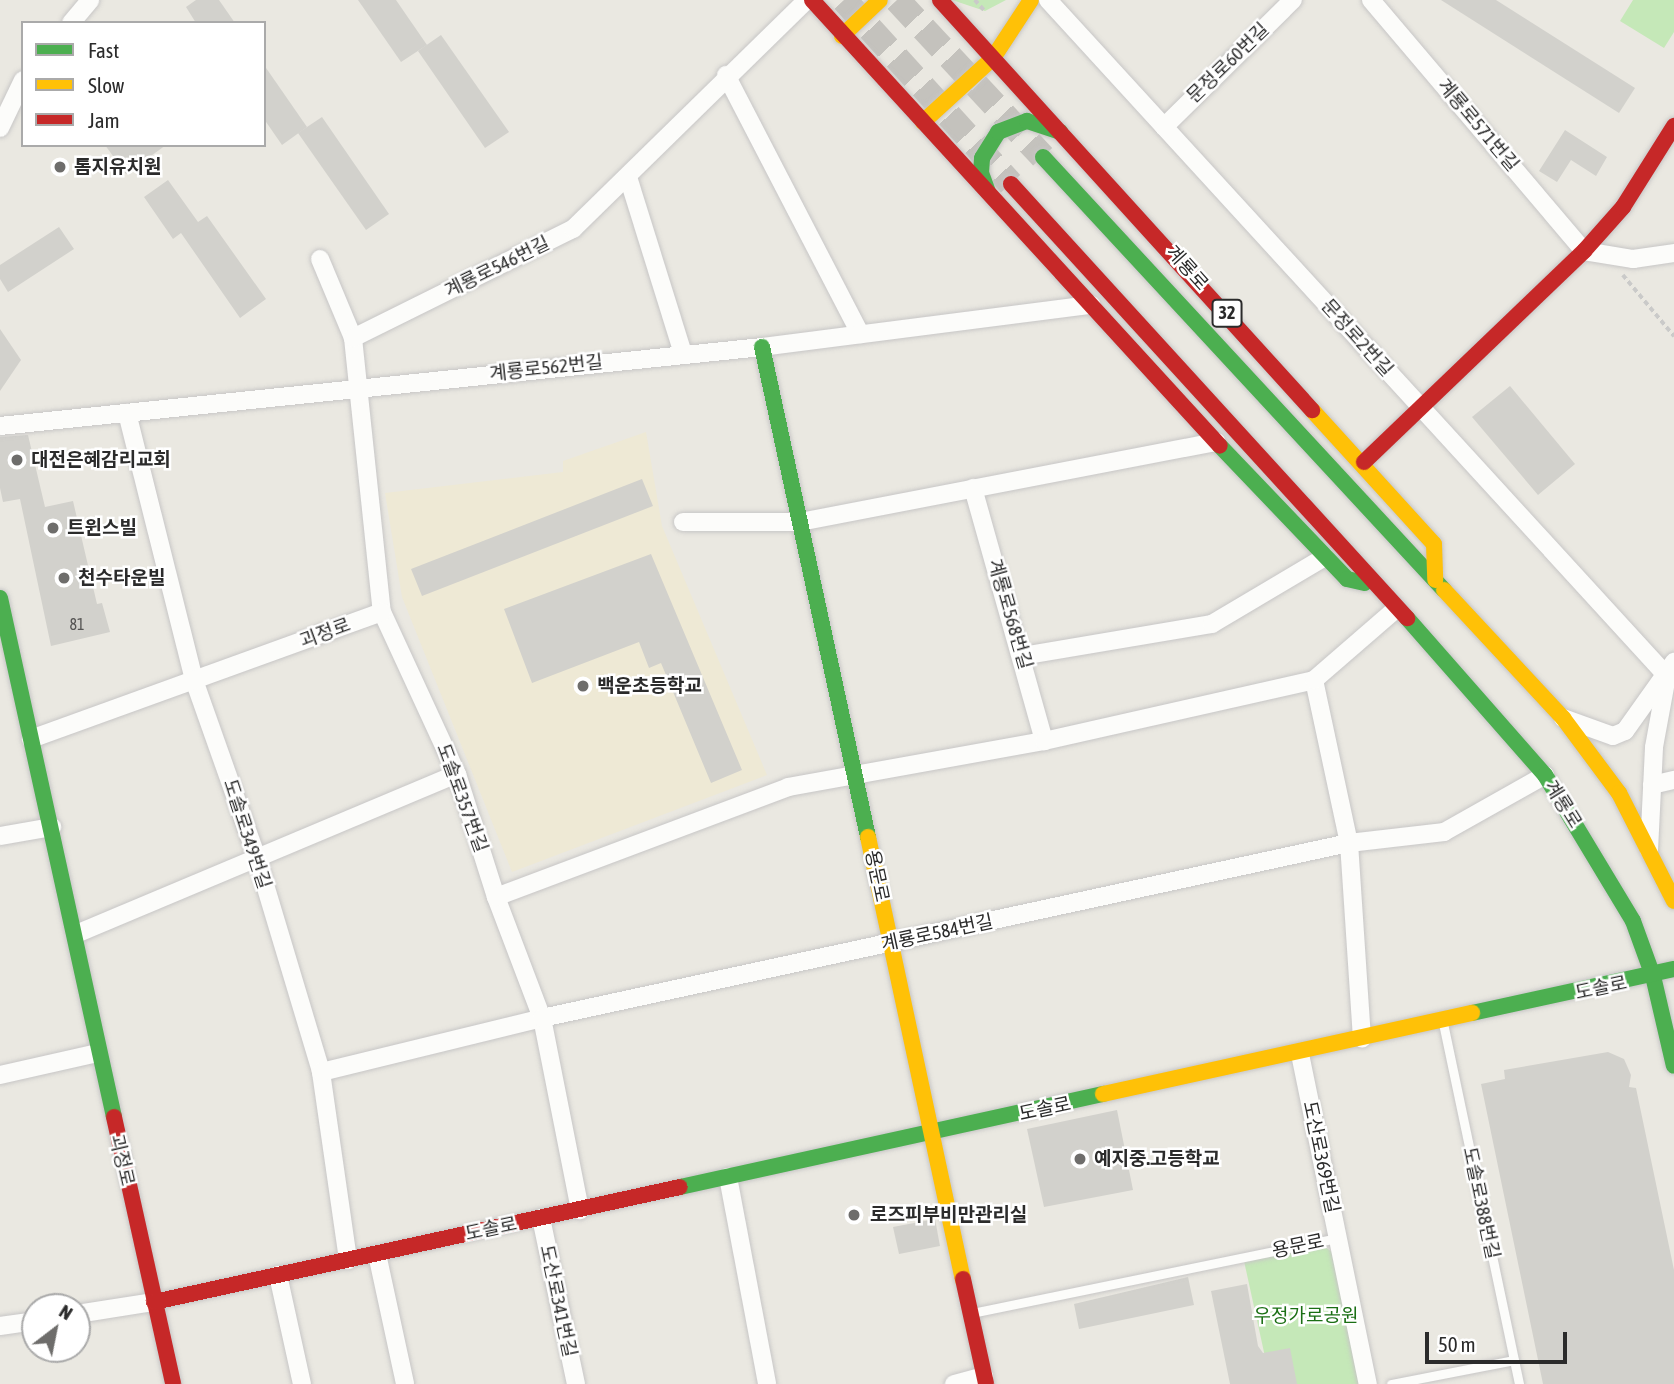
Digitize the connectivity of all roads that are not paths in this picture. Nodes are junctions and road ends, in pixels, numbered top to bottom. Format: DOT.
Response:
graph roads {
  1 [pos="90,0"];
  2 [pos="809,0"];
  3 [pos="880,0"];
  4 [pos="940,0"];
  5 [pos="1031,0"];
  6 [pos="1048,0"];
  7 [pos="1293,0"];
  8 [pos="1371,0"];
  9 [pos="73,21"];
  10 [pos="842,36"];
  11 [pos="993,58"];
  12 [pos="726,75"];
  13 [pos="21,84"];
  14 [pos="923,122"];
  15 [pos="1674,126"];
  16 [pos="1164,127"];
  17 [pos="0,128"];
  18 [pos="1067,137"];
  19 [pos="1043,157"];
  20 [pos="628,177"];
  21 [pos="1011,184"];
  22 [pos="996,200"];
  23 [pos="1584,251"];
  24 [pos="1674,253"];
  25 [pos="320,259"];
  26 [pos="1091,305"];
  27 [pos="860,334"];
  28 [pos="353,338"];
  29 [pos="762,348"];
  30 [pos="683,354"];
  31 [pos="358,387"];
  32 [pos="1421,409"];
  33 [pos="127,412"];
  34 [pos="0,426"];
  35 [pos="1216,442"];
  36 [pos="1364,462"];
  37 [pos="973,488"];
  38 [pos="683,522"];
  39 [pos="800,522"];
  40 [pos="1325,557"];
  41 [pos="1435,580"];
  42 [pos="1377,586"];
  43 [pos="0,598"];
  44 [pos="1396,609"];
  45 [pos="383,612"];
  46 [pos="4,631"];
  47 [pos="1022,656"];
  48 [pos="1670,669"];
  49 [pos="194,680"];
  50 [pos="1314,680"];
  51 [pos="1563,718"];
  52 [pos="31,739"];
  53 [pos="1044,741"];
  54 [pos="457,774"];
  55 [pos="1545,775"];
  56 [pos="855,776"];
  57 [pos="1674,780"];
  58 [pos="1652,785"];
  59 [pos="51,827"];
  60 [pos="0,836"];
  61 [pos="1349,843"];
  62 [pos="1649,852"];
  63 [pos="257,858"];
  64 [pos="496,897"];
  65 [pos="1674,901"];
  66 [pos="76,934"];
  67 [pos="891,943"];
  68 [pos="1674,969"];
  69 [pos="1653,976"];
  70 [pos="542,1017"];
  71 [pos="1443,1022"];
  72 [pos="1363,1040"];
  73 [pos="98,1053"];
  74 [pos="1300,1054"];
  75 [pos="1674,1066"];
  76 [pos="321,1072"];
  77 [pos="0,1075"];
  78 [pos="933,1133"];
  79 [pos="728,1177"];
  80 [pos="580,1210"];
  81 [pos="541,1218"];
  82 [pos="1338,1238"];
  83 [pos="377,1254"];
  84 [pos="348,1260"];
  85 [pos="278,1275"];
  86 [pos="154,1302"];
  87 [pos="91,1312"];
  88 [pos="971,1313"];
  89 [pos="21,1323"];
  90 [pos="0,1326"];
  91 [pos="1514,1360"];
  92 [pos="985,1380"];
  93 [pos="173,1384"];
  94 [pos="302,1384"];
  95 [pos="405,1384"];
  96 [pos="576,1384"];
  97 [pos="767,1384"];
  98 [pos="954,1384"];
  99 [pos="1368,1384"];
  100 [pos="1391,1384"];
  101 [pos="1519,1384"];
  1 -- 9 [label="street"];
  2 -- 10 [label="main road"];
  2 -- 12 [label="street, 계룡로546번길"];
  3 -- 10 [label="main road"];
  4 -- 11 [label="main road, 계룡로 / 32"];
  5 -- 11 [label="main road"];
  6 -- 16 [label="street, 문정로2번길"];
  7 -- 16 [label="street, 문정로60번길"];
  8 -- 23 [label="street, 계룡로571번길"];
  10 -- 14 [label="main road"];
  11 -- 14 [label="main road"];
  11 -- 18 [label="main road, 계룡로 / 32"];
  12 -- 20 [label="street, 계룡로546번길"];
  12 -- 27 [label="street"];
  13 -- 17 [label="street"];
  14 -- 22 [label="main road"];
  15 -- 23 [label="main road"];
  16 -- 32 [label="street, 문정로2번길"];
  18 -- 22 [label="main road"];
  18 -- 36 [label="main road, 계룡로 / 32"];
  19 -- 41 [label="main road, 계룡로 / 32"];
  20 -- 28 [label="street, 계룡로546번길"];
  20 -- 30 [label="street"];
  21 -- 42 [label="main road, 계룡로"];
  22 -- 26 [label="main road"];
  23 -- 24 [label="street"];
  23 -- 32 [label="main road"];
  25 -- 28 [label="street"];
  26 -- 27 [label="street, 계룡로562번길"];
  26 -- 35 [label="main road"];
  27 -- 29 [label="street, 계룡로562번길"];
  28 -- 31 [label="street"];
  29 -- 30 [label="street, 계룡로562번길"];
  29 -- 39 [label="main road, 용문로"];
  30 -- 31 [label="street, 계룡로562번길"];
  31 -- 33 [label="street, 계룡로562번길"];
  31 -- 45 [label="street, 도솔로357번길"];
  32 -- 36 [label="main road"];
  32 -- 48 [label="street, 문정로2번길"];
  33 -- 34 [label="street, 계룡로562번길"];
  33 -- 49 [label="street, 도솔로349번길"];
  35 -- 37 [label="street"];
  35 -- 40 [label="main road"];
  36 -- 41 [label="main road, 계룡로 / 32"];
  37 -- 39 [label="street"];
  37 -- 47 [label="street, 계룡로568번길"];
  38 -- 39 [label="street"];
  39 -- 56 [label="main road, 용문로"];
  40 -- 42 [label="main road"];
  40 -- 47 [label="street"];
  41 -- 51 [label="main road, 계룡로 / 32"];
  42 -- 44 [label="main road, 계룡로"];
  43 -- 46 [label="main road, 괴정로"];
  44 -- 50 [label="street"];
  44 -- 55 [label="main road, 계룡로"];
  45 -- 49 [label="street, 괴정로"];
  45 -- 54 [label="street, 도솔로357번길"];
  46 -- 52 [label="main road, 괴정로"];
  47 -- 53 [label="street, 계룡로568번길"];
  48 -- 51 [label="street"];
  48 -- 58 [label="street"];
  49 -- 52 [label="street, 괴정로"];
  49 -- 63 [label="street, 도솔로349번길"];
  50 -- 53 [label="street"];
  50 -- 61 [label="street"];
  51 -- 62 [label="main road, 계룡로 / 32"];
  52 -- 59 [label="main road, 괴정로"];
  53 -- 56 [label="street"];
  54 -- 63 [label="street"];
  54 -- 64 [label="street, 도솔로357번길"];
  55 -- 61 [label="street, 계룡로584번길"];
  55 -- 69 [label="main road, 계룡로"];
  56 -- 64 [label="street"];
  56 -- 67 [label="main road, 용문로"];
  57 -- 58 [label="street"];
  58 -- 62 [label="street"];
  59 -- 60 [label="street"];
  59 -- 66 [label="main road, 괴정로"];
  61 -- 67 [label="street, 계룡로584번길"];
  61 -- 72 [label="street"];
  62 -- 65 [label="main road, 계룡로 / 32"];
  63 -- 66 [label="street"];
  63 -- 76 [label="street, 도솔로349번길"];
  64 -- 70 [label="street, 도솔로357번길"];
  66 -- 73 [label="main road, 괴정로"];
  67 -- 70 [label="street, 계룡로584번길"];
  67 -- 78 [label="main road, 용문로"];
  68 -- 69 [label="main road, 도솔로"];
  69 -- 71 [label="main road, 도솔로"];
  69 -- 75 [label="main road, 계룡로"];
  70 -- 76 [label="street, 계룡로584번길"];
  70 -- 80 [label="street, 도솔로357번길"];
  71 -- 72 [label="main road, 도솔로"];
  71 -- 91 [label="lane, 도솔로388번길"];
  72 -- 74 [label="main road, 도솔로"];
  73 -- 77 [label="street"];
  73 -- 86 [label="main road, 괴정로"];
  74 -- 78 [label="main road, 도솔로"];
  74 -- 82 [label="street, 도산로369번길"];
  76 -- 84 [label="street, 도솔로349번길"];
  78 -- 79 [label="main road, 도솔로"];
  78 -- 88 [label="main road, 용문로"];
  79 -- 80 [label="main road, 도솔로"];
  79 -- 97 [label="street"];
  80 -- 81 [label="main road, 도솔로"];
  81 -- 83 [label="main road, 도솔로"];
  81 -- 96 [label="street, 도산로341번길"];
  82 -- 88 [label="lane, 용문로"];
  82 -- 99 [label="street, 도산로369번길"];
  83 -- 84 [label="main road, 도솔로"];
  83 -- 95 [label="street"];
  84 -- 85 [label="main road, 도솔로"];
  85 -- 86 [label="main road, 도솔로"];
  85 -- 94 [label="street"];
  86 -- 87 [label="street, 도솔로"];
  86 -- 93 [label="main road, 괴정로"];
  88 -- 92 [label="main road, 용문로"];
  89 -- 90 [label="street"];
  91 -- 100 [label="lane"];
  91 -- 101 [label="lane, 도솔로388번길"];
  92 -- 98 [label="street"];
}
